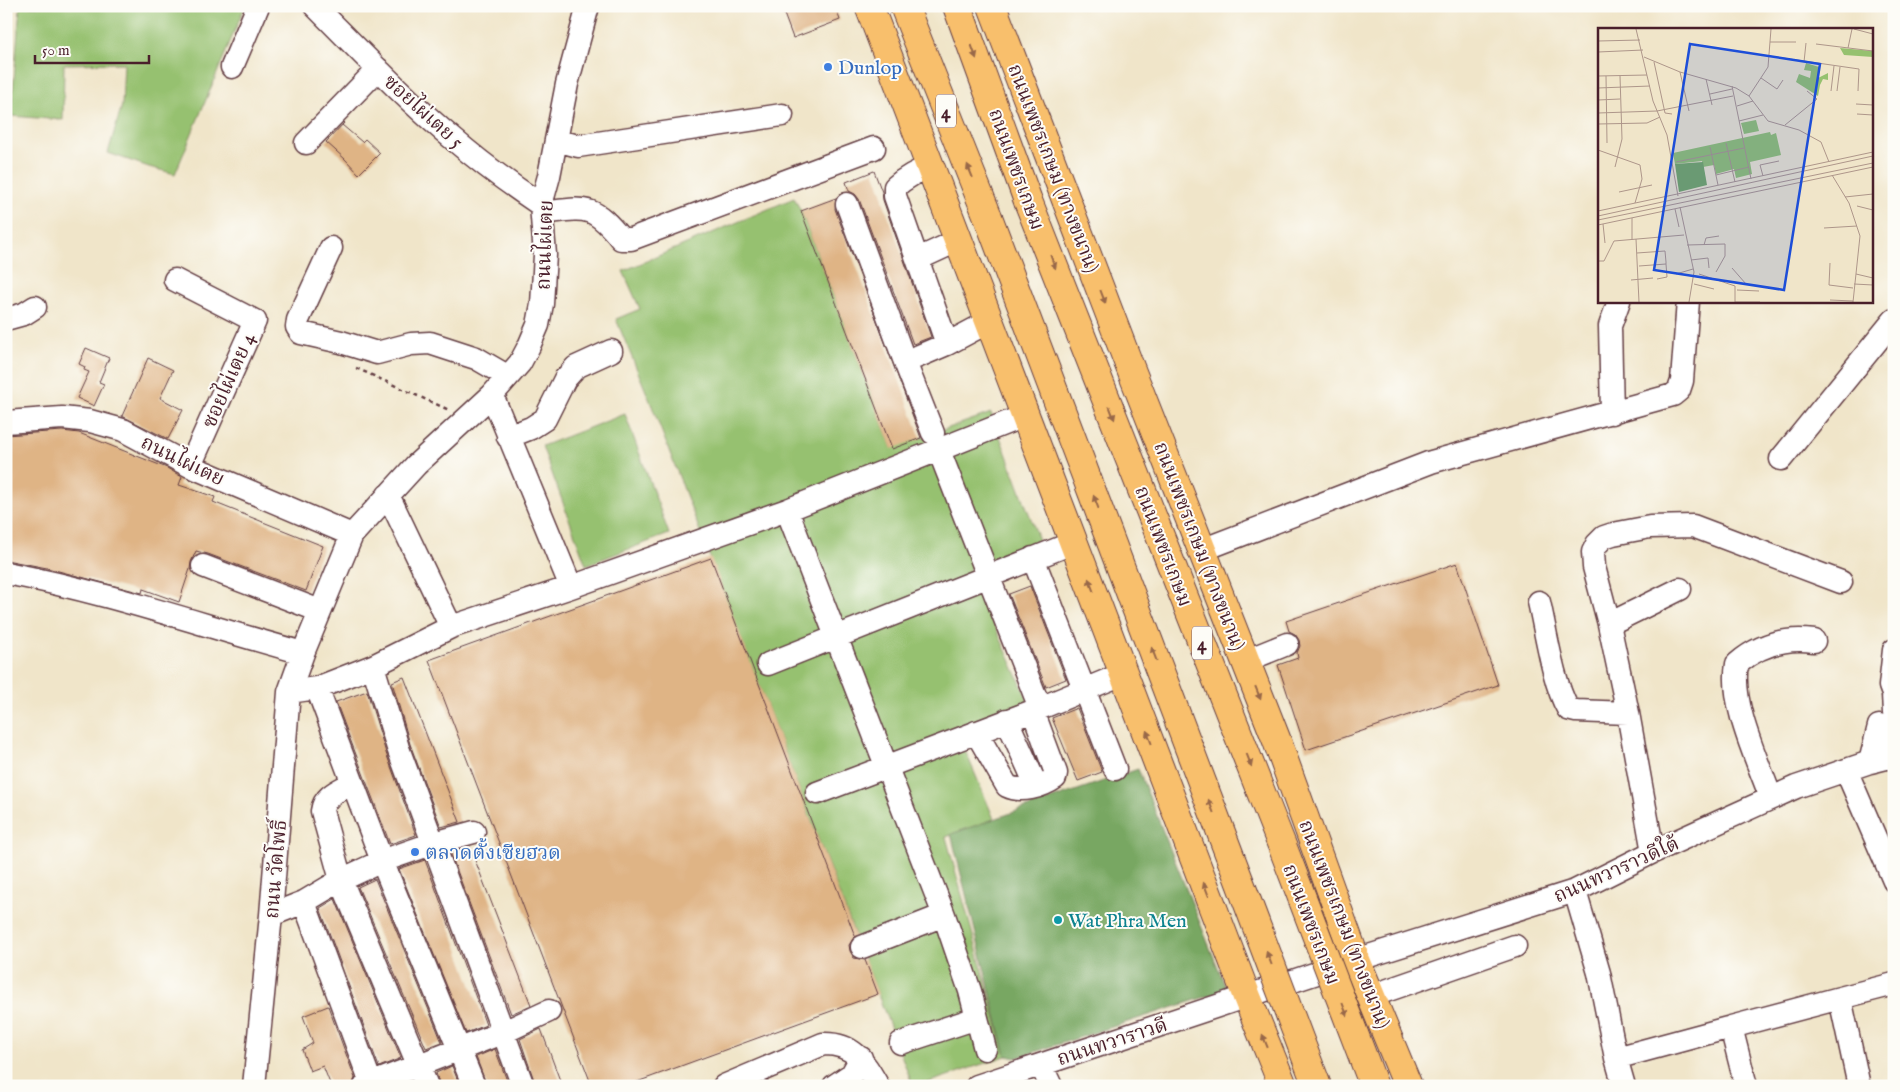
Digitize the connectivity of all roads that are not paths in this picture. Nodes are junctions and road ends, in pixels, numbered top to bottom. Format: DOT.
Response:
graph roads {
  1 [pos="258,6"];
  2 [pos="315,6"];
  3 [pos="588,6"];
  4 [pos="869,6"];
  5 [pos="904,6"];
  6 [pos="957,6"];
  7 [pos="992,6"];
  8 [pos="232,67"];
  9 [pos="378,69"];
  10 [pos="782,115"];
  11 [pos="556,140"];
  12 [pos="306,144"];
  13 [pos="874,148"];
  14 [pos="930,166"];
  15 [pos="847,204"];
  16 [pos="542,209"];
  17 [pos="959,240"];
  18 [pos="331,248"];
  19 [pos="918,259"];
  20 [pos="175,280"];
  21 [pos="1619,302"];
  22 [pos="1688,302"];
  23 [pos="35,308"];
  24 [pos="6,319"];
  25 [pos="990,322"];
  26 [pos="1889,336"];
  27 [pos="947,344"];
  28 [pos="611,351"];
  29 [pos="905,362"];
  30 [pos="507,376"];
  31 [pos="492,395"];
  32 [pos="1612,413"];
  33 [pos="1026,414"];
  34 [pos="6,422"];
  35 [pos="508,436"];
  36 [pos="936,441"];
  37 [pos="1781,459"];
  38 [pos="190,466"];
  39 [pos="388,495"];
  40 [pos="787,510"];
  41 [pos="352,535"];
  42 [pos="1075,542"];
  43 [pos="1202,550"];
  44 [pos="1033,558"];
  45 [pos="202,566"];
  46 [pos="6,573"];
  47 [pos="988,576"];
  48 [pos="1841,582"];
  49 [pos="571,587"];
  50 [pos="1680,589"];
  51 [pos="1539,602"];
  52 [pos="320,611"];
  53 [pos="1609,624"];
  54 [pos="451,627"];
  55 [pos="837,636"];
  56 [pos="1814,641"];
  57 [pos="1287,644"];
  58 [pos="1894,650"];
  59 [pos="302,653"];
  60 [pos="1245,661"];
  61 [pos="768,664"];
  62 [pos="373,666"];
  63 [pos="1125,673"];
  64 [pos="317,688"];
  65 [pos="1085,690"];
  66 [pos="289,692"];
  67 [pos="1037,709"];
  68 [pos="1628,713"];
  69 [pos="1007,720"];
  70 [pos="1887,721"];
  71 [pos="976,732"];
  72 [pos="1885,758"];
  73 [pos="887,766"];
  74 [pos="1115,769"];
  75 [pos="1846,770"];
  76 [pos="352,783"];
  77 [pos="1036,785"];
  78 [pos="817,793"];
  79 [pos="1771,798"];
  80 [pos="474,832"];
  81 [pos="434,843"];
  82 [pos="1653,852"];
  83 [pos="382,861"];
  84 [pos="341,880"];
  85 [pos="1894,881"];
  86 [pos="1575,891"];
  87 [pos="304,902"];
  88 [pos="271,915"];
  89 [pos="944,915"];
  90 [pos="1515,946"];
  91 [pos="862,947"];
  92 [pos="1356,960"];
  93 [pos="1894,984"];
  94 [pos="1371,996"];
  95 [pos="1247,997"];
  96 [pos="1840,998"];
  97 [pos="550,1011"];
  98 [pos="977,1018"];
  99 [pos="1731,1027"];
  100 [pos="504,1032"];
  101 [pos="901,1043"];
  102 [pos="460,1049"];
  103 [pos="986,1049"];
  104 [pos="861,1058"];
  105 [pos="1616,1058"];
  106 [pos="418,1065"];
  107 [pos="1041,1065"];
  108 [pos="1400,1084"];
  109 [pos="369,1085"];
  110 [pos="254,1086"];
  111 [pos="427,1086"];
  112 [pos="474,1086"];
  113 [pos="524,1086"];
  114 [pos="724,1086"];
  115 [pos="834,1086"];
  116 [pos="878,1086"];
  117 [pos="977,1086"];
  118 [pos="1051,1086"];
  119 [pos="1283,1086"];
  120 [pos="1317,1086"];
  121 [pos="1374,1086"];
  122 [pos="1624,1086"];
  123 [pos="1746,1086"];
  124 [pos="1859,1086"];
  1 -- 8 [label="street"];
  2 -- 9 [label="street, ซอยไผ่เตย 5"];
  3 -- 11 [label="street, ถนนไผ่เตย"];
  4 -- 14 [label="main road, 4"];
  120 -- 5 [label="main road, 4, one-way, bridge"];
  6 -- 121 [label="main road, ถนนเพชรเกษม / 4, one-way, bridge"];
  7 -- 43 [label="main road, ถนนเพชรเกษม (ทางขนาน) / 4, one-way"];
  9 -- 12 [label="street"];
  9 -- 16 [label="street, ซอยไผ่เตย 5"];
  10 -- 11 [label="street"];
  11 -- 16 [label="street, ถนนไผ่เตย"];
  13 -- 16 [label="street"];
  14 -- 17 [label="main road, 4"];
  14 -- 19 [label="street"];
  15 -- 29 [label="street"];
  16 -- 30 [label="street, ถนนไผ่เตย"];
  17 -- 19 [label="street"];
  17 -- 25 [label="main road, 4"];
  18 -- 30 [label="street"];
  19 -- 27 [label="street"];
  20 -- 38 [label="street, ซอยไผ่เตย 4"];
  21 -- 32 [label="street"];
  22 -- 32 [label="street"];
  23 -- 24 [label="street"];
  25 -- 27 [label="street"];
  25 -- 33 [label="main road, 4"];
  26 -- 37 [label="street"];
  27 -- 29 [label="street"];
  28 -- 35 [label="street"];
  29 -- 36 [label="street"];
  30 -- 31 [label="street, ถนนไผ่เตย"];
  31 -- 35 [label="street"];
  31 -- 39 [label="street, ถนนไผ่เตย"];
  32 -- 43 [label="street"];
  33 -- 36 [label="street"];
  33 -- 42 [label="main road, 4"];
  34 -- 38 [label="street, ถนนไผ่เตย"];
  35 -- 49 [label="street"];
  36 -- 40 [label="street"];
  36 -- 47 [label="street"];
  38 -- 41 [label="street, ถนนไผ่เตย"];
  39 -- 41 [label="street, ถนนไผ่เตย"];
  39 -- 54 [label="street"];
  40 -- 49 [label="street"];
  40 -- 55 [label="street"];
  41 -- 52 [label="street, ถนนไผ่เตย"];
  42 -- 44 [label="street"];
  63 -- 42 [label="main road, 4, one-way"];
  43 -- 60 [label="main road, ถนนเพชรเกษม (ทางขนาน) / 4"];
  44 -- 47 [label="street"];
  44 -- 65 [label="street"];
  45 -- 52 [label="street"];
  46 -- 59 [label="street"];
  47 -- 55 [label="street"];
  47 -- 67 [label="street"];
  48 -- 53 [label="street"];
  49 -- 54 [label="street"];
  50 -- 53 [label="street"];
  51 -- 68 [label="street"];
  52 -- 59 [label="street, ถนนไผ่เตย"];
  53 -- 68 [label="street"];
  54 -- 62 [label="street"];
  55 -- 61 [label="street"];
  55 -- 73 [label="street"];
  56 -- 79 [label="street"];
  57 -- 60 [label="street"];
  58 -- 70 [label="street"];
  59 -- 66 [label="street, ถนน วัดโพธิ์"];
  60 -- 92 [label="main road, ถนนเพชรเกษม (ทางขนาน) / 4, one-way"];
  62 -- 64 [label="street"];
  62 -- 81 [label="street"];
  63 -- 65 [label="street"];
  95 -- 63 [label="main road, 4, one-way"];
  64 -- 66 [label="street"];
  64 -- 76 [label="street"];
  65 -- 67 [label="street"];
  65 -- 74 [label="street"];
  66 -- 88 [label="street, ถนน วัดโพธิ์"];
  67 -- 69 [label="street"];
  67 -- 77 [label="street"];
  68 -- 82 [label="street"];
  69 -- 71 [label="street"];
  69 -- 77 [label="street"];
  70 -- 72 [label="street"];
  71 -- 73 [label="street"];
  71 -- 77 [label="street"];
  72 -- 75 [label="street, ถนนทวาราวดีใต้"];
  73 -- 78 [label="street"];
  73 -- 89 [label="street"];
  75 -- 79 [label="street, ถนนทวาราวดีใต้"];
  75 -- 85 [label="street"];
  76 -- 83 [label="street"];
  76 -- 84 [label="street"];
  79 -- 82 [label="street, ถนนทวาราวดีใต้"];
  80 -- 81 [label="street"];
  81 -- 83 [label="street"];
  81 -- 100 [label="street"];
  82 -- 86 [label="street, ถนนทวาราวดีใต้"];
  83 -- 84 [label="street"];
  83 -- 102 [label="street"];
  84 -- 87 [label="street"];
  84 -- 106 [label="street"];
  86 -- 92 [label="street, ถนนทวาราวดีใต้"];
  86 -- 105 [label="street"];
  87 -- 88 [label="street"];
  87 -- 109 [label="street"];
  88 -- 110 [label="street, ถนน วัดโพธิ์"];
  89 -- 91 [label="street"];
  89 -- 98 [label="street"];
  90 -- 94 [label="street"];
  92 -- 94 [label="main road, ถนนเพชรเกษม (ทางขนาน) / 4"];
  92 -- 95 [label="street, ถนนทวาราวดีใต้"];
  93 -- 96 [label="street"];
  94 -- 108 [label="main road, ถนนเพชรเกษม (ทางขนาน) / 4"];
  95 -- 107 [label="street, ถนนทวาราวดี"];
  119 -- 95 [label="main road, 4, one-way"];
  96 -- 99 [label="street"];
  96 -- 124 [label="street"];
  97 -- 100 [label="street"];
  98 -- 101 [label="street"];
  98 -- 103 [label="street"];
  99 -- 105 [label="street"];
  99 -- 123 [label="street"];
  100 -- 102 [label="street"];
  100 -- 113 [label="street"];
  102 -- 106 [label="street"];
  102 -- 112 [label="street"];
  104 -- 114 [label="street"];
  104 -- 115 [label="street"];
  104 -- 116 [label="street"];
  105 -- 122 [label="street"];
  106 -- 109 [label="street"];
  106 -- 111 [label="street"];
  107 -- 117 [label="street, ถนนทวาราวดี"];
  107 -- 118 [label="street"];
}
